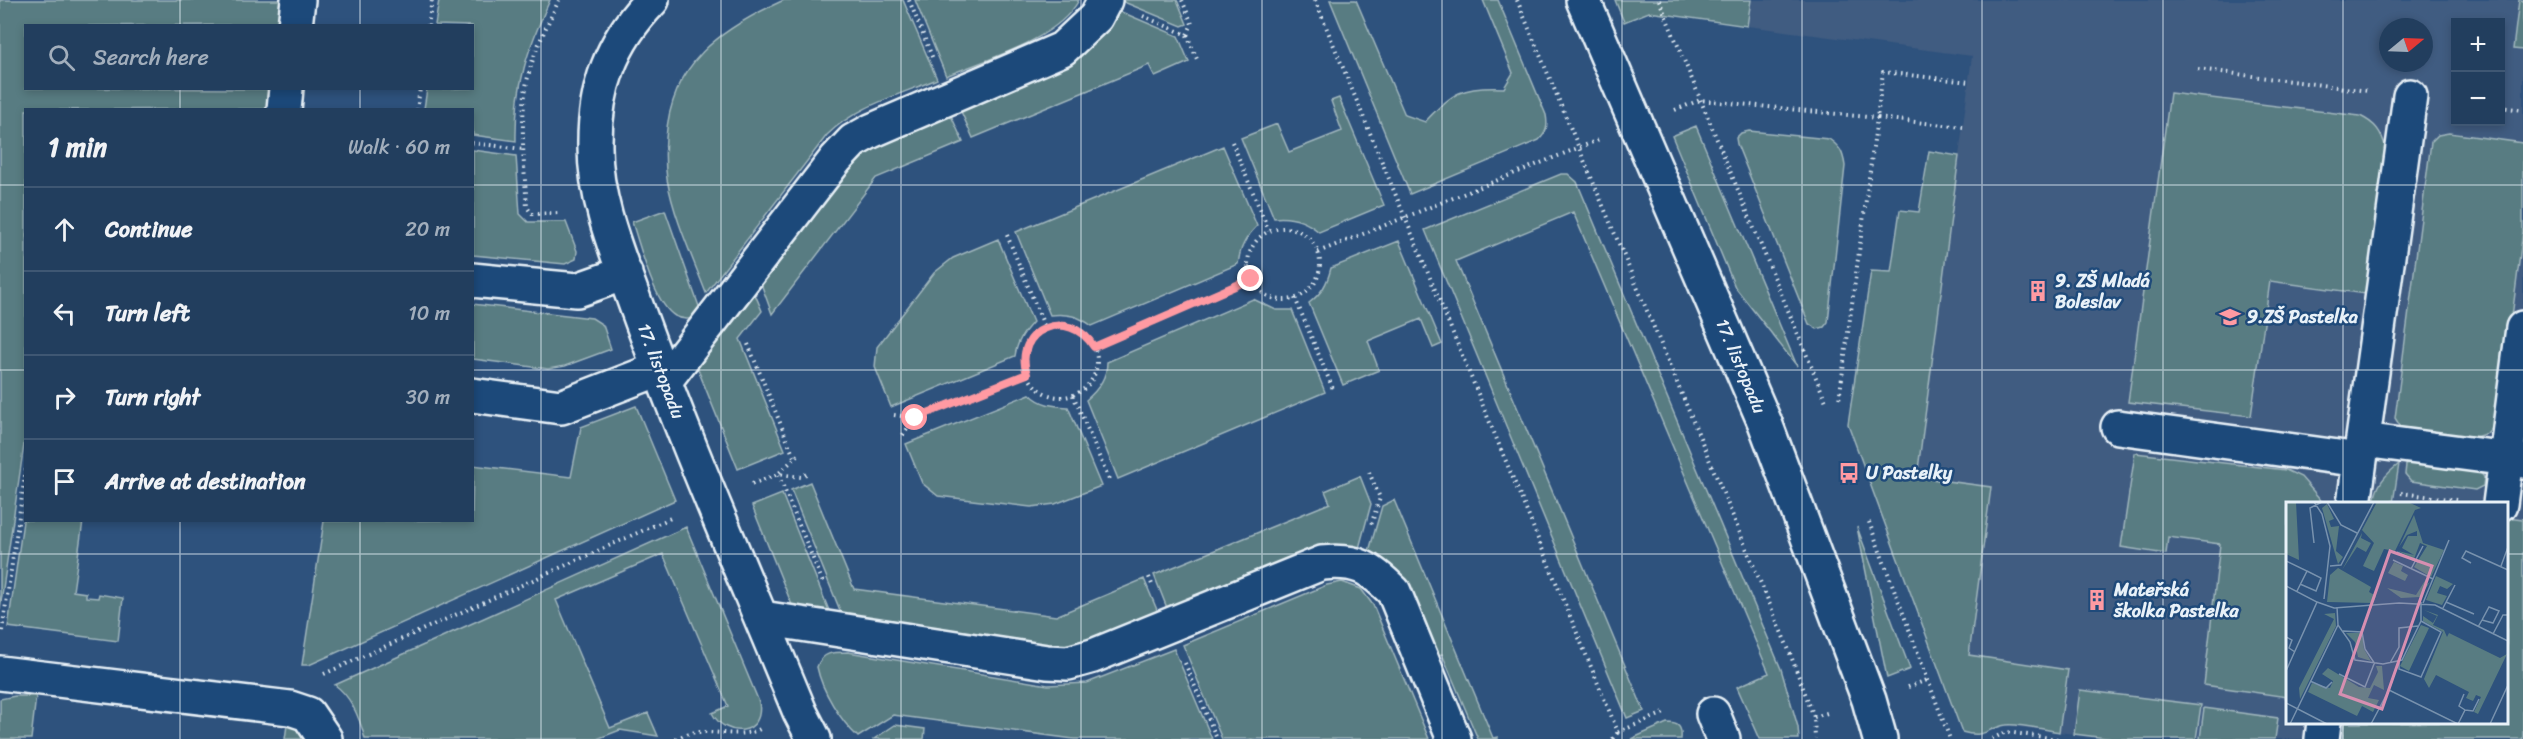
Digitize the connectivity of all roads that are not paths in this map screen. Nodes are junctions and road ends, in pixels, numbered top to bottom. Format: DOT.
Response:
graph roads {
  1 [pos="298,0"];
  2 [pos="652,0"];
  3 [pos="1583,0"];
  4 [pos="1120,6"];
  5 [pos="295,24"];
  6 [pos="286,90"];
  7 [pos="2409,96"];
  8 [pos="284,108"];
  9 [pos="625,273"];
  10 [pos="474,280"];
  11 [pos="2523,328"];
  12 [pos="661,376"];
  13 [pos="474,395"];
  14 [pos="2118,427"];
  15 [pos="2362,450"];
  16 [pos="2514,459"];
  17 [pos="2354,502"];
  18 [pos="2501,502"];
  19 [pos="762,618"];
  20 [pos="0,673"];
  21 [pos="2324,724"];
  22 [pos="325,739"];
  23 [pos="814,739"];
  24 [pos="1454,739"];
  25 [pos="1880,739"];
  26 [pos="2322,739"];
  1 -- 5 [label="street"];
  2 -- 9 [label="street, 17. listopadu"];
  3 -- 25 [label="street, 17. listopadu"];
  4 -- 12 [label="street"];
  6 -- 8 [label="street"];
  7 -- 15 [label="street"];
  9 -- 10 [label="street"];
  9 -- 12 [label="street, 17. listopadu"];
  11 -- 16 [label="street"];
  12 -- 13 [label="street"];
  12 -- 19 [label="street, 17. listopadu"];
  14 -- 15 [label="street"];
  15 -- 16 [label="street"];
  15 -- 17 [label="street"];
  16 -- 18 [label="street"];
  19 -- 23 [label="street, 17. listopadu"];
  19 -- 24 [label="street"];
  20 -- 22 [label="street"];
  21 -- 26 [label="street"];
}
